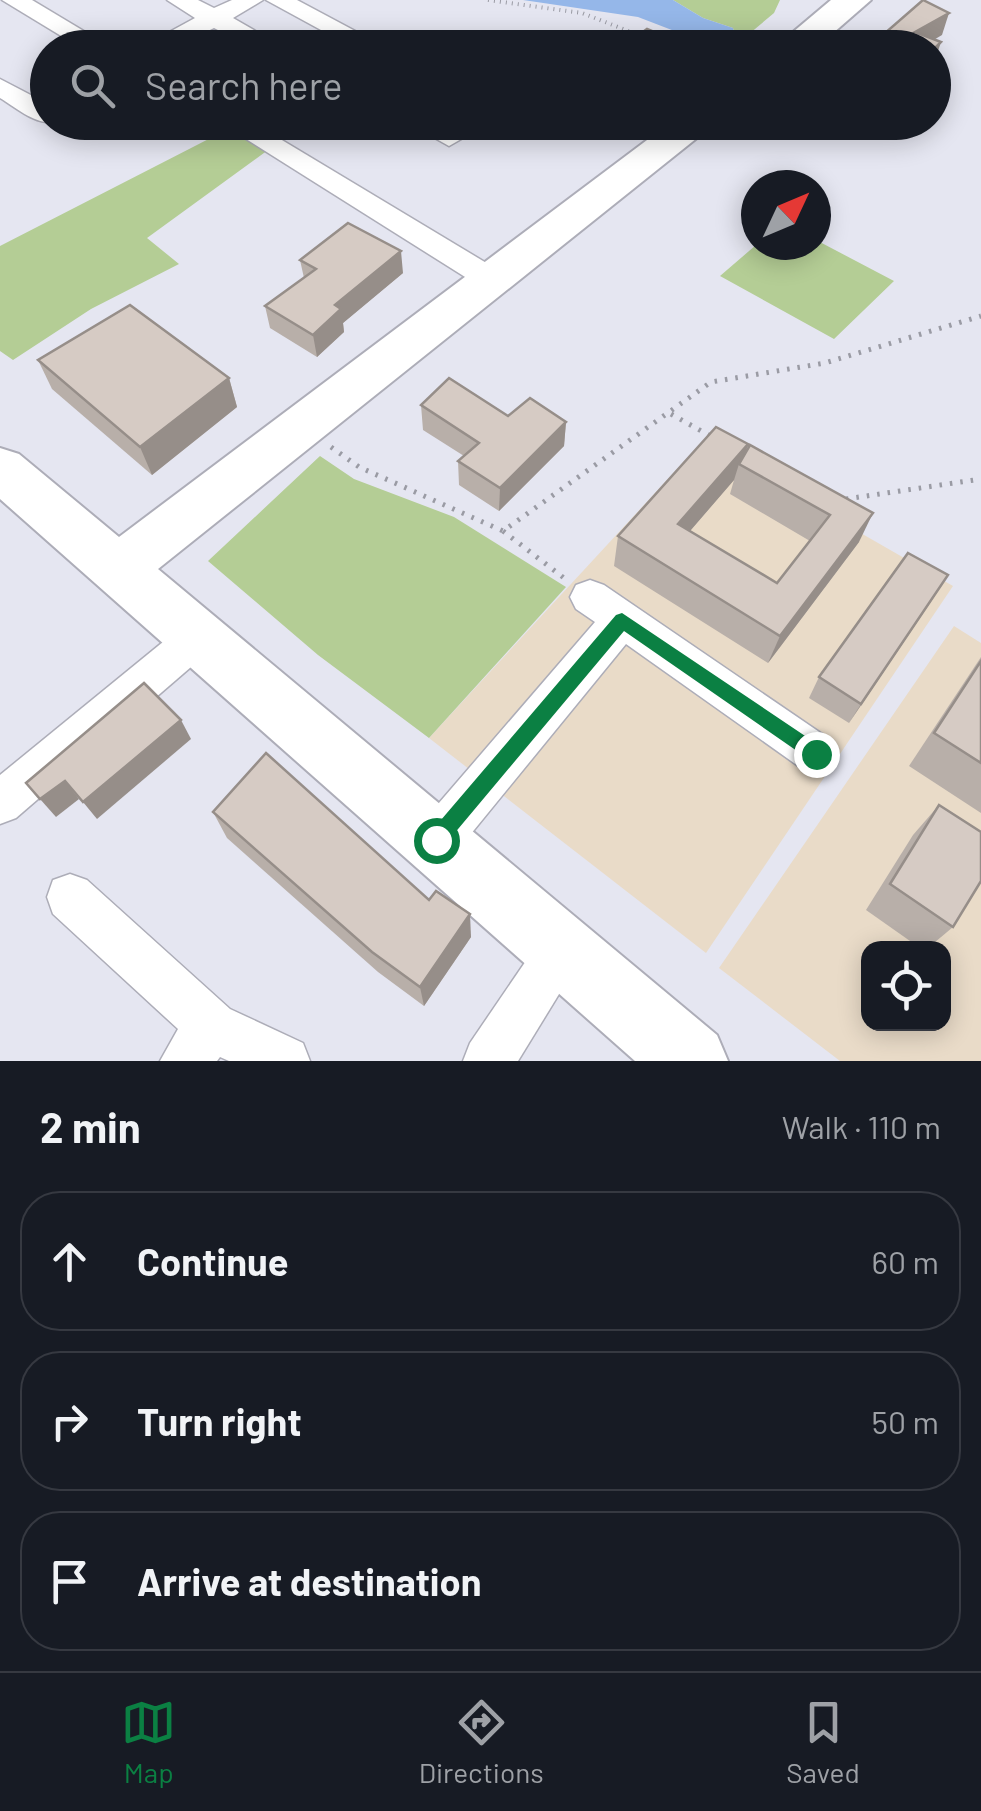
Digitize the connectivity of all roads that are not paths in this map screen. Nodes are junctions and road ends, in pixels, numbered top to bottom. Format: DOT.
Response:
graph roads {
  1 [pos="14,0"];
  2 [pos="179,0"];
  3 [pos="251,0"];
  4 [pos="278,0"];
  5 [pos="853,0"];
  6 [pos="212,17"];
  7 [pos="68,30"];
  8 [pos="187,30"];
  9 [pos="238,30"];
  10 [pos="339,30"];
  11 [pos="815,30"];
  12 [pos="0,87"];
  13 [pos="30,103"];
  14 [pos="30,117"];
  15 [pos="0,122"];
  16 [pos="262,140"];
  17 [pos="673,140"];
  18 [pos="492,280"];
  19 [pos="0,468"];
  20 [pos="119,568"];
  21 [pos="198,636"];
  22 [pos="816,754"];
  23 [pos="0,803"];
  24 [pos="436,840"];
  25 [pos="70,897"];
  26 [pos="562,950"];
  27 [pos="198,1044"];
  28 [pos="285,1061"];
  29 [pos="488,1061"];
  30 [pos="692,1061"];
  1 -- 7 [label="street"];
  2 -- 6 [label="street"];
  3 -- 6 [label="street"];
  4 -- 10 [label="street"];
  5 -- 11 [label="highway"];
  6 -- 8 [label="street"];
  6 -- 9 [label="street"];
  12 -- 13 [label="street"];
  14 -- 15 [label="street"];
  16 -- 18 [label="street"];
  17 -- 18 [label="highway"];
  18 -- 20 [label="highway"];
  19 -- 20 [label="highway"];
  20 -- 21 [label="highway"];
  21 -- 23 [label="street"];
  21 -- 24 [label="highway"];
  22 -- 24 [label="street"];
  24 -- 26 [label="highway"];
  25 -- 27 [label="street"];
  26 -- 29 [label="street"];
  26 -- 30 [label="highway"];
  27 -- 28 [label="street"];
}
